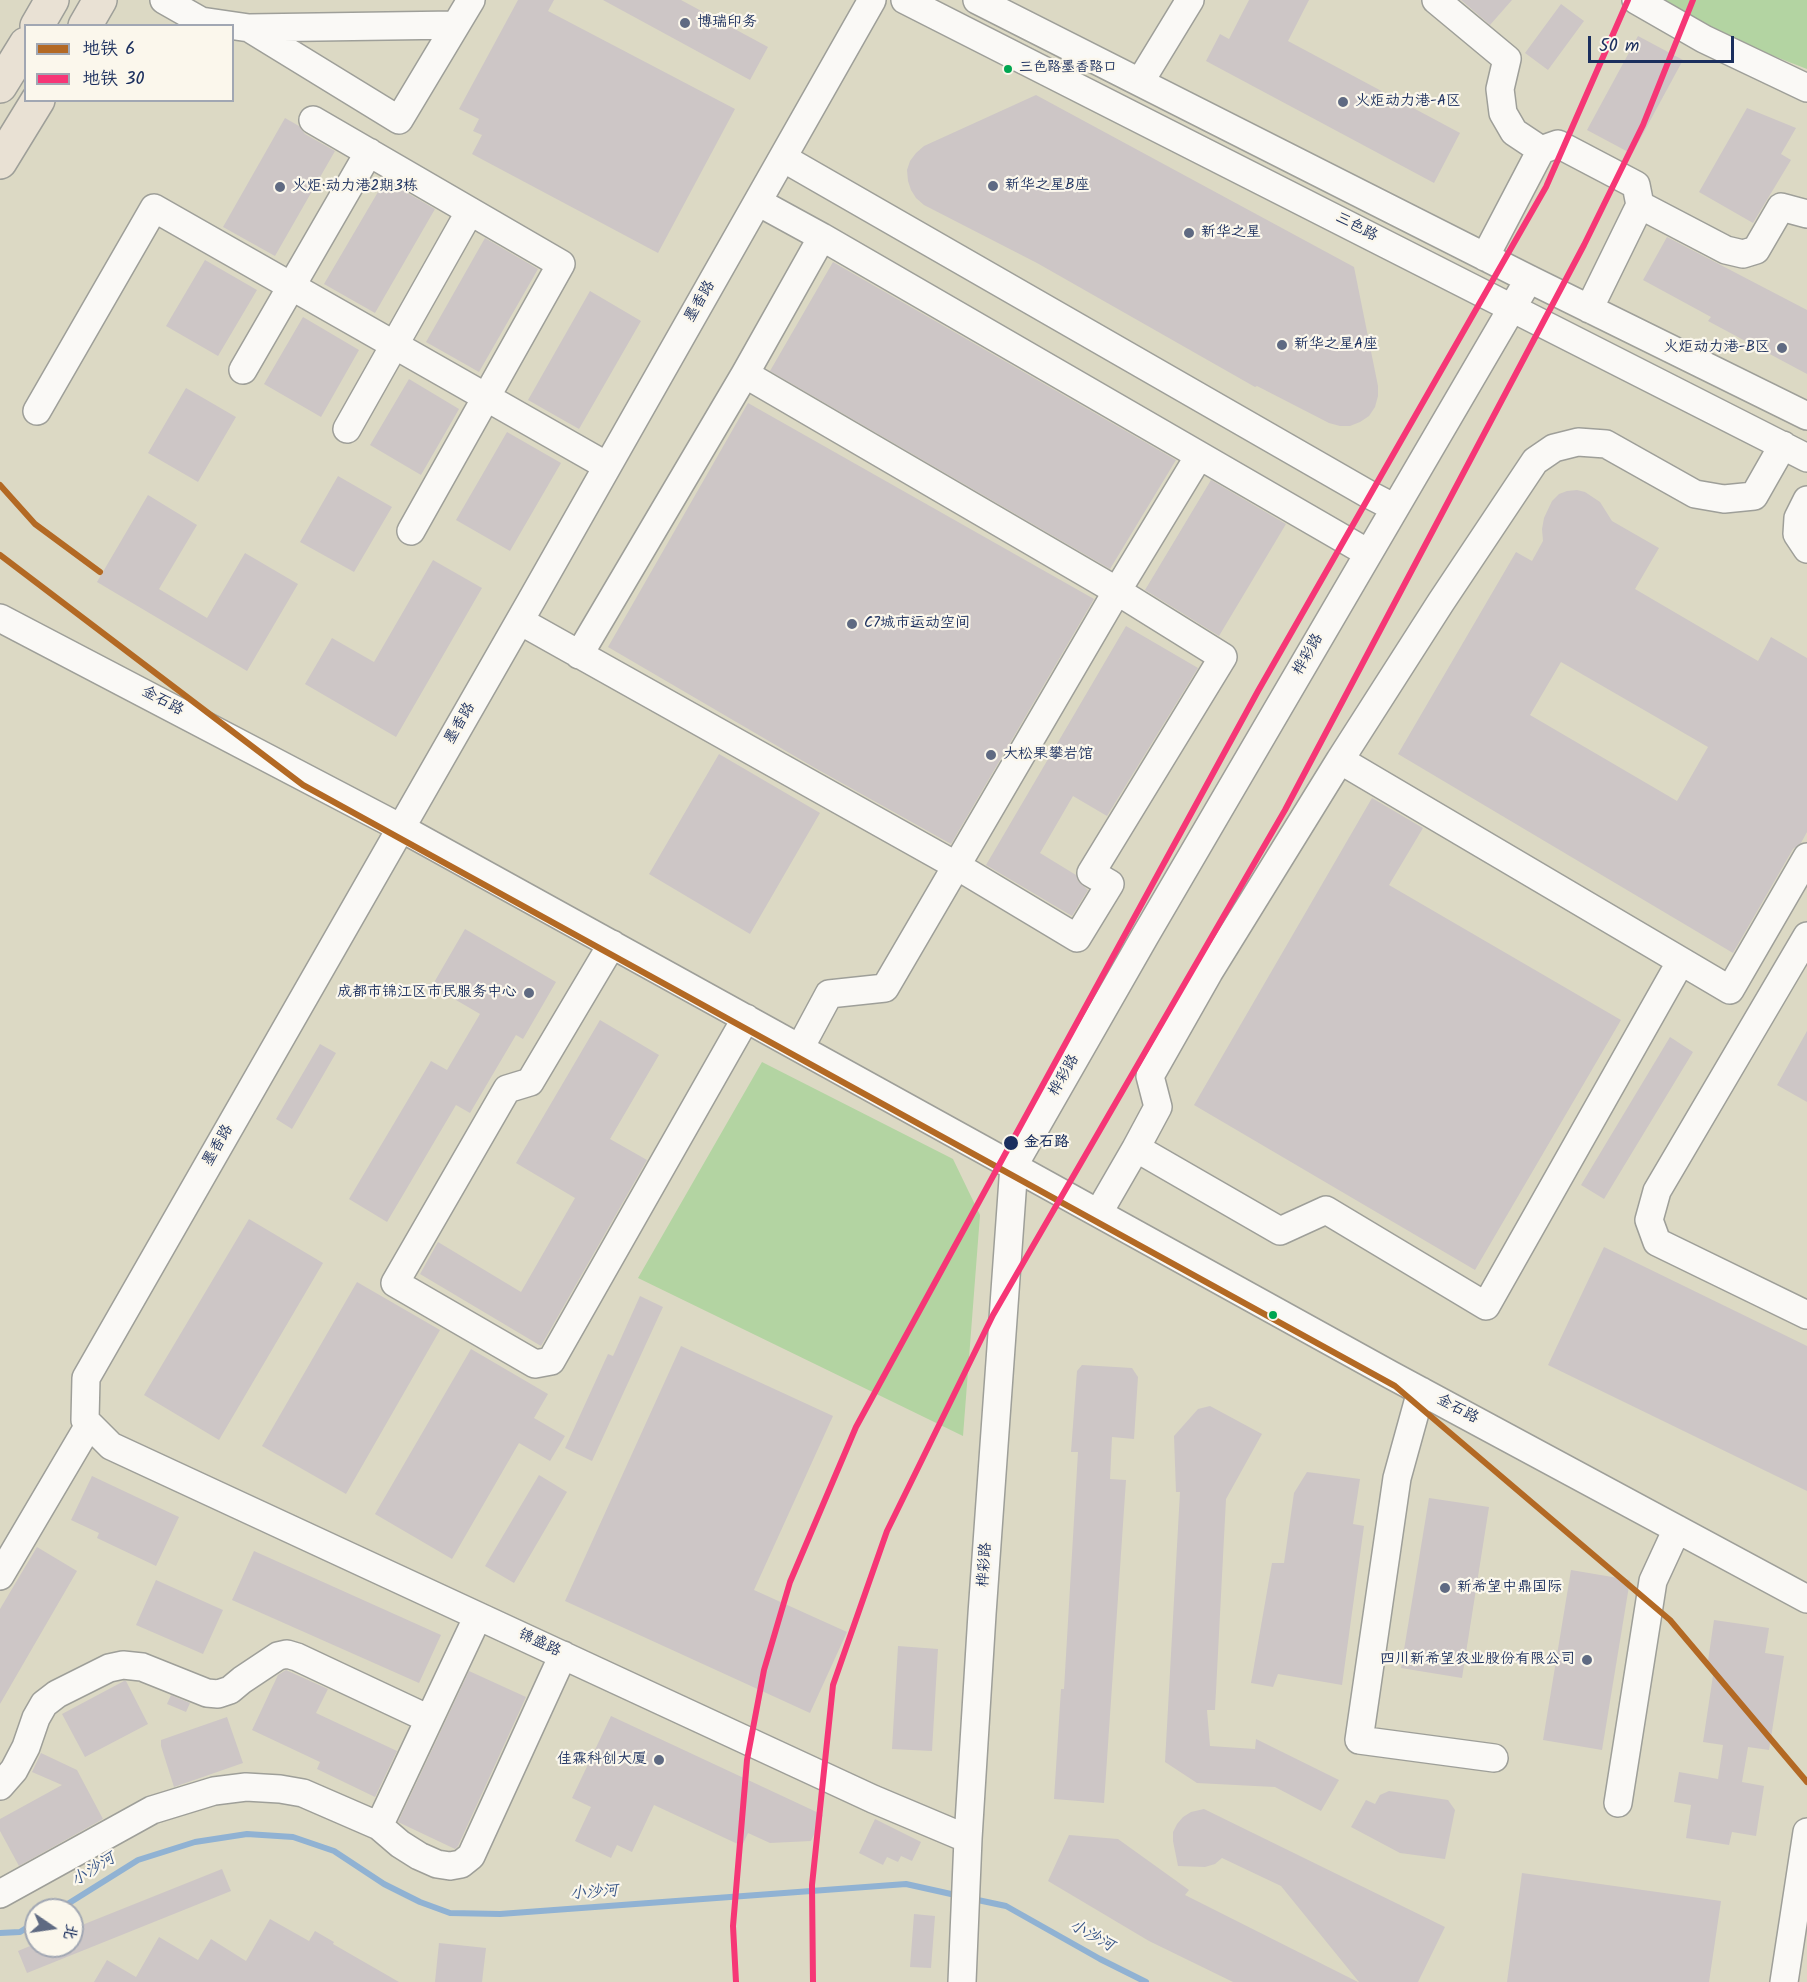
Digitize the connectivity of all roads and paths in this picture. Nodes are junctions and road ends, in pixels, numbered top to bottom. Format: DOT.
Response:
graph roads {
  1 [pos="52,0"];
  2 [pos="100,0"];
  3 [pos="164,0"];
  4 [pos="471,0"];
  5 [pos="872,0"];
  6 [pos="905,0"];
  7 [pos="977,0"];
  8 [pos="1190,0"];
  9 [pos="1436,0"];
  10 [pos="1636,0"];
  11 [pos="37,24"];
  12 [pos="86,24"];
  13 [pos="222,24"];
  14 [pos="456,25"];
  15 [pos="234,26"];
  16 [pos="249,28"];
  17 [pos="24,47"];
  18 [pos="1140,82"];
  19 [pos="0,86"];
  20 [pos="1807,88"];
  21 [pos="37,102"];
  22 [pos="313,120"];
  23 [pos="1541,150"];
  24 [pos="369,152"];
  25 [pos="783,158"];
  26 [pos="0,162"];
  27 [pos="758,202"];
  28 [pos="1640,205"];
  29 [pos="470,211"];
  30 [pos="1807,214"];
  31 [pos="822,237"];
  32 [pos="1485,257"];
  33 [pos="1529,279"];
  34 [pos="292,286"];
  35 [pos="1512,307"];
  36 [pos="1589,309"];
  37 [pos="395,345"];
  38 [pos="243,370"];
  39 [pos="745,374"];
  40 [pos="487,398"];
  41 [pos="37,411"];
  42 [pos="1807,416"];
  43 [pos="347,429"];
  44 [pos="1783,445"];
  45 [pos="1199,456"];
  46 [pos="1807,458"];
  47 [pos="607,466"];
  48 [pos="1807,500"];
  49 [pos="1395,508"];
  50 [pos="411,531"];
  51 [pos="1807,549"];
  52 [pos="1368,552"];
  53 [pos="1117,591"];
  54 [pos="0,618"];
  55 [pos="520,621"];
  56 [pos="579,655"];
  57 [pos="1340,760"];
  58 [pos="401,828"];
  59 [pos="1807,857"];
  60 [pos="957,866"];
  61 [pos="1807,936"];
  62 [pos="612,944"];
  63 [pos="1681,961"];
  64 [pos="746,1018"];
  65 [pos="800,1048"];
  66 [pos="1136,1148"];
  67 [pos="1014,1165"];
  68 [pos="1099,1212"];
  69 [pos="1807,1315"];
  70 [pos="1421,1391"];
  71 [pos="89,1425"];
  72 [pos="1677,1529"];
  73 [pos="0,1576"];
  74 [pos="1807,1599"];
  75 [pos="478,1616"];
  76 [pos="563,1655"];
  77 [pos="429,1719"];
  78 [pos="1494,1758"];
  79 [pos="0,1786"];
  80 [pos="1618,1803"];
  81 [pos="379,1826"];
  82 [pos="1807,1832"];
  83 [pos="968,1839"];
  84 [pos="0,1894"];
  85 [pos="962,1982"];
  86 [pos="1784,1982"];
  1 -- 11 [label="main road"];
  2 -- 12 [label="main road"];
  3 -- 13 [label="street"];
  4 -- 14 [label="street"];
  5 -- 25 [label="street, 墨香路"];
  6 -- 35 [label="street, 三色路"];
  7 -- 18 [label="street"];
  8 -- 18 [label="street"];
  9 -- 23 [label="street"];
  10 -- 20 [label="street"];
  14 -- 16 [label="street"];
  14 -- 16 [label="street"];
  15 -- 16 [label="street"];
  17 -- 19 [label="main road"];
  18 -- 32 [label="street"];
  21 -- 26 [label="main road"];
  22 -- 24 [label="street"];
  23 -- 28 [label="street"];
  23 -- 32 [label="street"];
  24 -- 29 [label="street"];
  24 -- 34 [label="street"];
  25 -- 27 [label="street, 墨香路"];
  25 -- 49 [label="street"];
  27 -- 31 [label="street"];
  27 -- 47 [label="street, 墨香路"];
  28 -- 30 [label="street"];
  28 -- 36 [label="street"];
  29 -- 37 [label="street"];
  29 -- 40 [label="street"];
  31 -- 39 [label="street"];
  31 -- 45 [label="street"];
  32 -- 33 [label="street"];
  33 -- 35 [label="street, 桦彩路"];
  33 -- 36 [label="street"];
  34 -- 37 [label="street"];
  34 -- 38 [label="street"];
  34 -- 41 [label="street"];
  35 -- 44 [label="street, 三色路"];
  35 -- 49 [label="street, 桦彩路"];
  36 -- 42 [label="street"];
  37 -- 40 [label="street"];
  37 -- 43 [label="street"];
  39 -- 53 [label="street"];
  39 -- 56 [label="street"];
  40 -- 47 [label="street"];
  40 -- 50 [label="street"];
  44 -- 46 [label="street, 三色路"];
  44 -- 57 [label="street"];
  45 -- 52 [label="street"];
  45 -- 53 [label="street"];
  47 -- 55 [label="street, 墨香路"];
  48 -- 51 [label="street"];
  49 -- 52 [label="street, 桦彩路"];
  52 -- 67 [label="street, 桦彩路"];
  53 -- 60 [label="street"];
  53 -- 60 [label="street"];
  54 -- 58 [label="street, 金石路"];
  55 -- 56 [label="street"];
  55 -- 58 [label="street, 墨香路"];
  56 -- 60 [label="street"];
  57 -- 63 [label="street"];
  57 -- 66 [label="street"];
  58 -- 62 [label="street, 金石路"];
  58 -- 71 [label="street, 墨香路"];
  59 -- 63 [label="street"];
  60 -- 65 [label="street"];
  61 -- 69 [label="street"];
  62 -- 64 [label="street, 金石路"];
  62 -- 64 [label="street"];
  63 -- 66 [label="street"];
  64 -- 65 [label="street, 金石路"];
  65 -- 67 [label="street, 金石路"];
  66 -- 68 [label="street"];
  67 -- 68 [label="street, 金石路"];
  67 -- 83 [label="street, 桦彩路"];
  68 -- 70 [label="street, 金石路"];
  70 -- 72 [label="street, 金石路"];
  70 -- 78 [label="street"];
  71 -- 73 [label="street"];
  71 -- 75 [label="street, 锦盛路"];
  72 -- 74 [label="street, 金石路"];
  72 -- 80 [label="street"];
  75 -- 76 [label="street, 锦盛路"];
  75 -- 77 [label="street"];
  76 -- 81 [label="street"];
  76 -- 83 [label="street, 锦盛路"];
  77 -- 79 [label="street"];
  77 -- 81 [label="street"];
  81 -- 84 [label="street"];
  82 -- 86 [label="street"];
  83 -- 85 [label="street, 桦彩路"];
}
